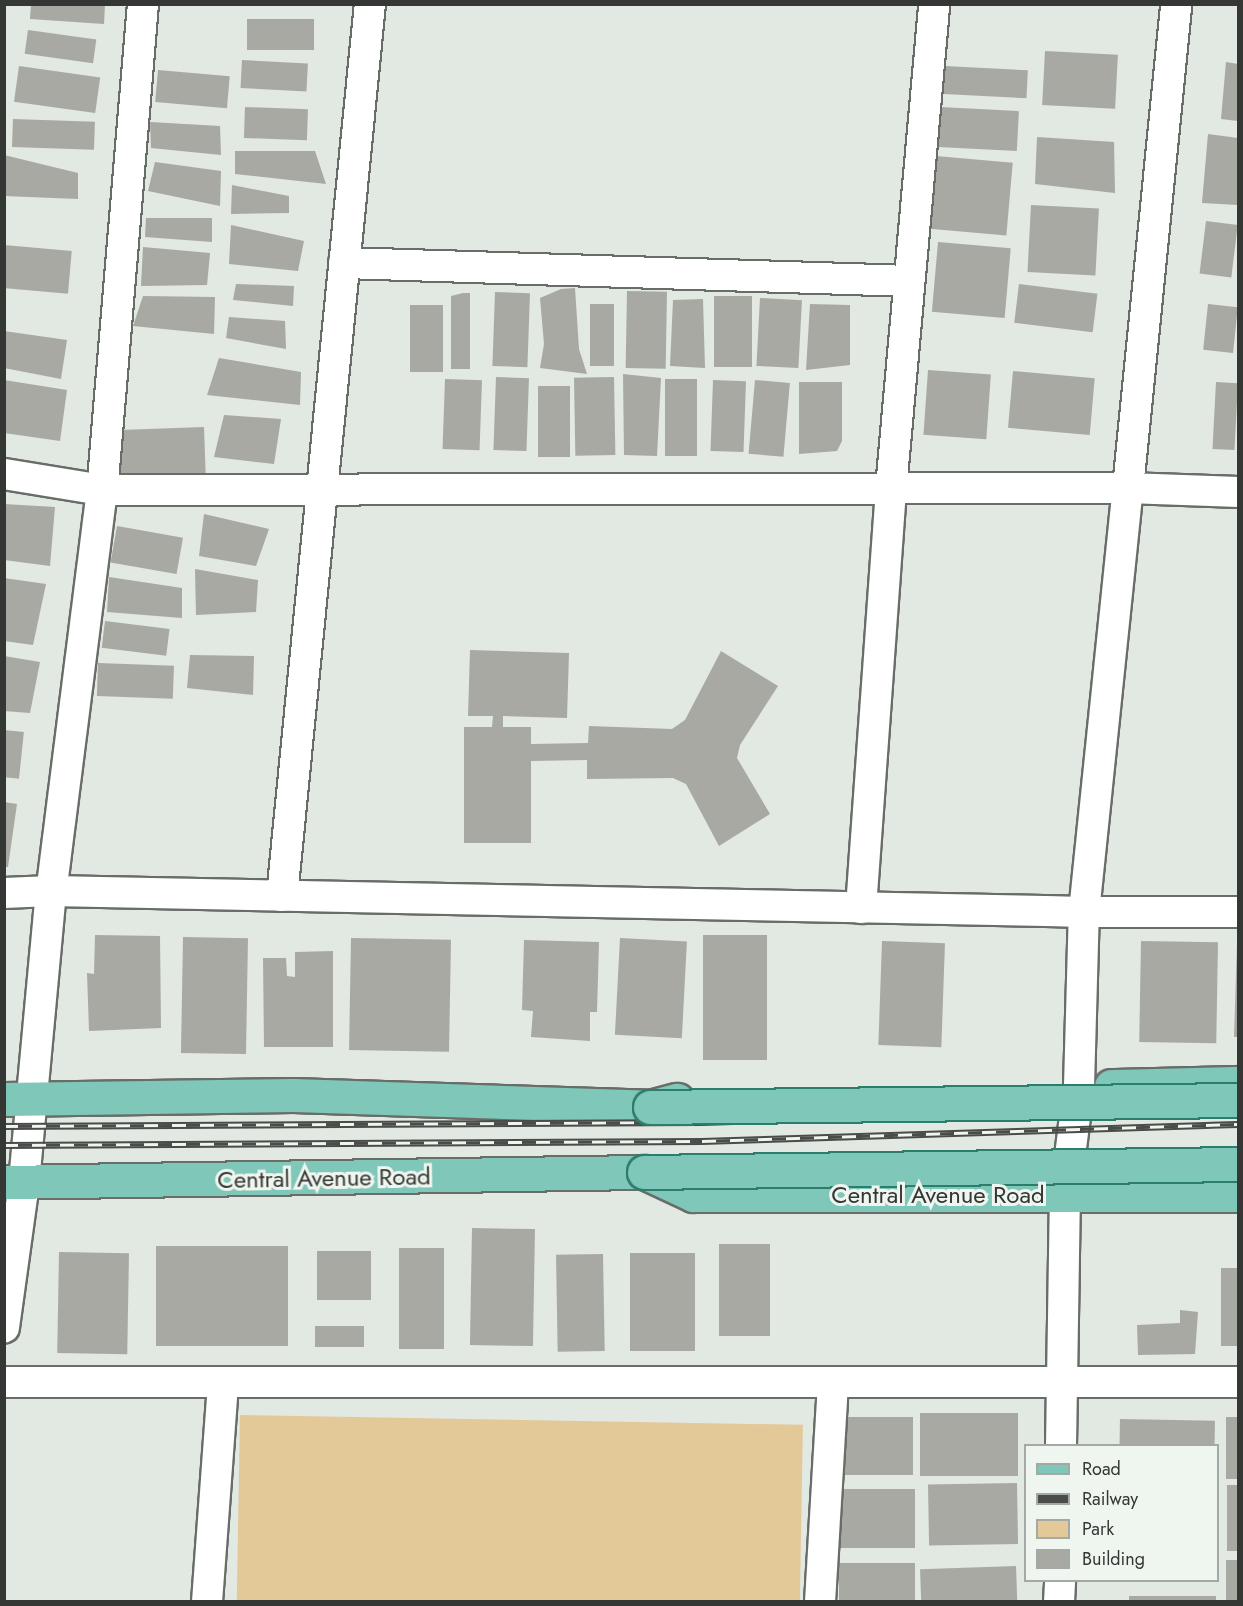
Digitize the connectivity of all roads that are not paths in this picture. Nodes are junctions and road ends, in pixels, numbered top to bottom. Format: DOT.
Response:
graph roads {
  1 [pos="143,4"];
  2 [pos="370,4"];
  3 [pos="934,4"];
  4 [pos="1176,4"];
  5 [pos="344,263"];
  6 [pos="909,281"];
  7 [pos="4,474"];
  8 [pos="1128,488"];
  9 [pos="891,489"];
  10 [pos="102,490"];
  11 [pos="320,490"];
  12 [pos="1239,492"];
  13 [pos="51,891"];
  14 [pos="4,893"];
  15 [pos="282,896"];
  16 [pos="861,908"];
  17 [pos="1084,912"];
  18 [pos="1239,912"];
  19 [pos="1239,1083"];
  20 [pos="1079,1086"];
  21 [pos="17,1099"];
  22 [pos="1239,1100"];
  23 [pos="650,1107"];
  24 [pos="1239,1164"];
  25 [pos="644,1172"];
  26 [pos="14,1183"];
  27 [pos="1065,1195"];
  28 [pos="1239,1196"];
  29 [pos="4,1328"];
  30 [pos="4,1382"];
  31 [pos="833,1382"];
  32 [pos="1062,1382"];
  33 [pos="1239,1382"];
  34 [pos="222,1383"];
  35 [pos="1061,1444"];
  36 [pos="1060,1582"];
  37 [pos="207,1602"];
  38 [pos="820,1602"];
  39 [pos="1059,1602"];
  1 -- 10 [label="street"];
  2 -- 5 [label="street"];
  3 -- 6 [label="street"];
  4 -- 8 [label="street"];
  5 -- 6 [label="street"];
  5 -- 11 [label="street"];
  6 -- 9 [label="street"];
  7 -- 10 [label="street"];
  8 -- 9 [label="street"];
  8 -- 12 [label="street"];
  8 -- 17 [label="street"];
  9 -- 11 [label="street"];
  9 -- 16 [label="street"];
  10 -- 11 [label="street"];
  10 -- 13 [label="street"];
  11 -- 15 [label="street"];
  13 -- 14 [label="street"];
  13 -- 15 [label="street"];
  13 -- 21 [label="street"];
  15 -- 16 [label="street"];
  16 -- 17 [label="street"];
  17 -- 18 [label="street"];
  17 -- 20 [label="street"];
  19 -- 20 [label="main road"];
  20 -- 23 [label="main road"];
  20 -- 27 [label="street"];
  21 -- 23 [label="main road"];
  21 -- 26 [label="street"];
  22 -- 23 [label="main road, bridge"];
  24 -- 25 [label="main road, Central Avenue Road, bridge"];
  25 -- 26 [label="main road, Central Avenue Road"];
  25 -- 27 [label="main road, Central Avenue Road"];
  26 -- 29 [label="street"];
  27 -- 28 [label="main road, Central Avenue Road"];
  27 -- 32 [label="street"];
  30 -- 34 [label="street"];
  31 -- 32 [label="street"];
  31 -- 34 [label="street"];
  31 -- 38 [label="street"];
  32 -- 33 [label="street"];
  32 -- 35 [label="street"];
  34 -- 37 [label="street"];
  36 -- 39 [label="street"];
}
